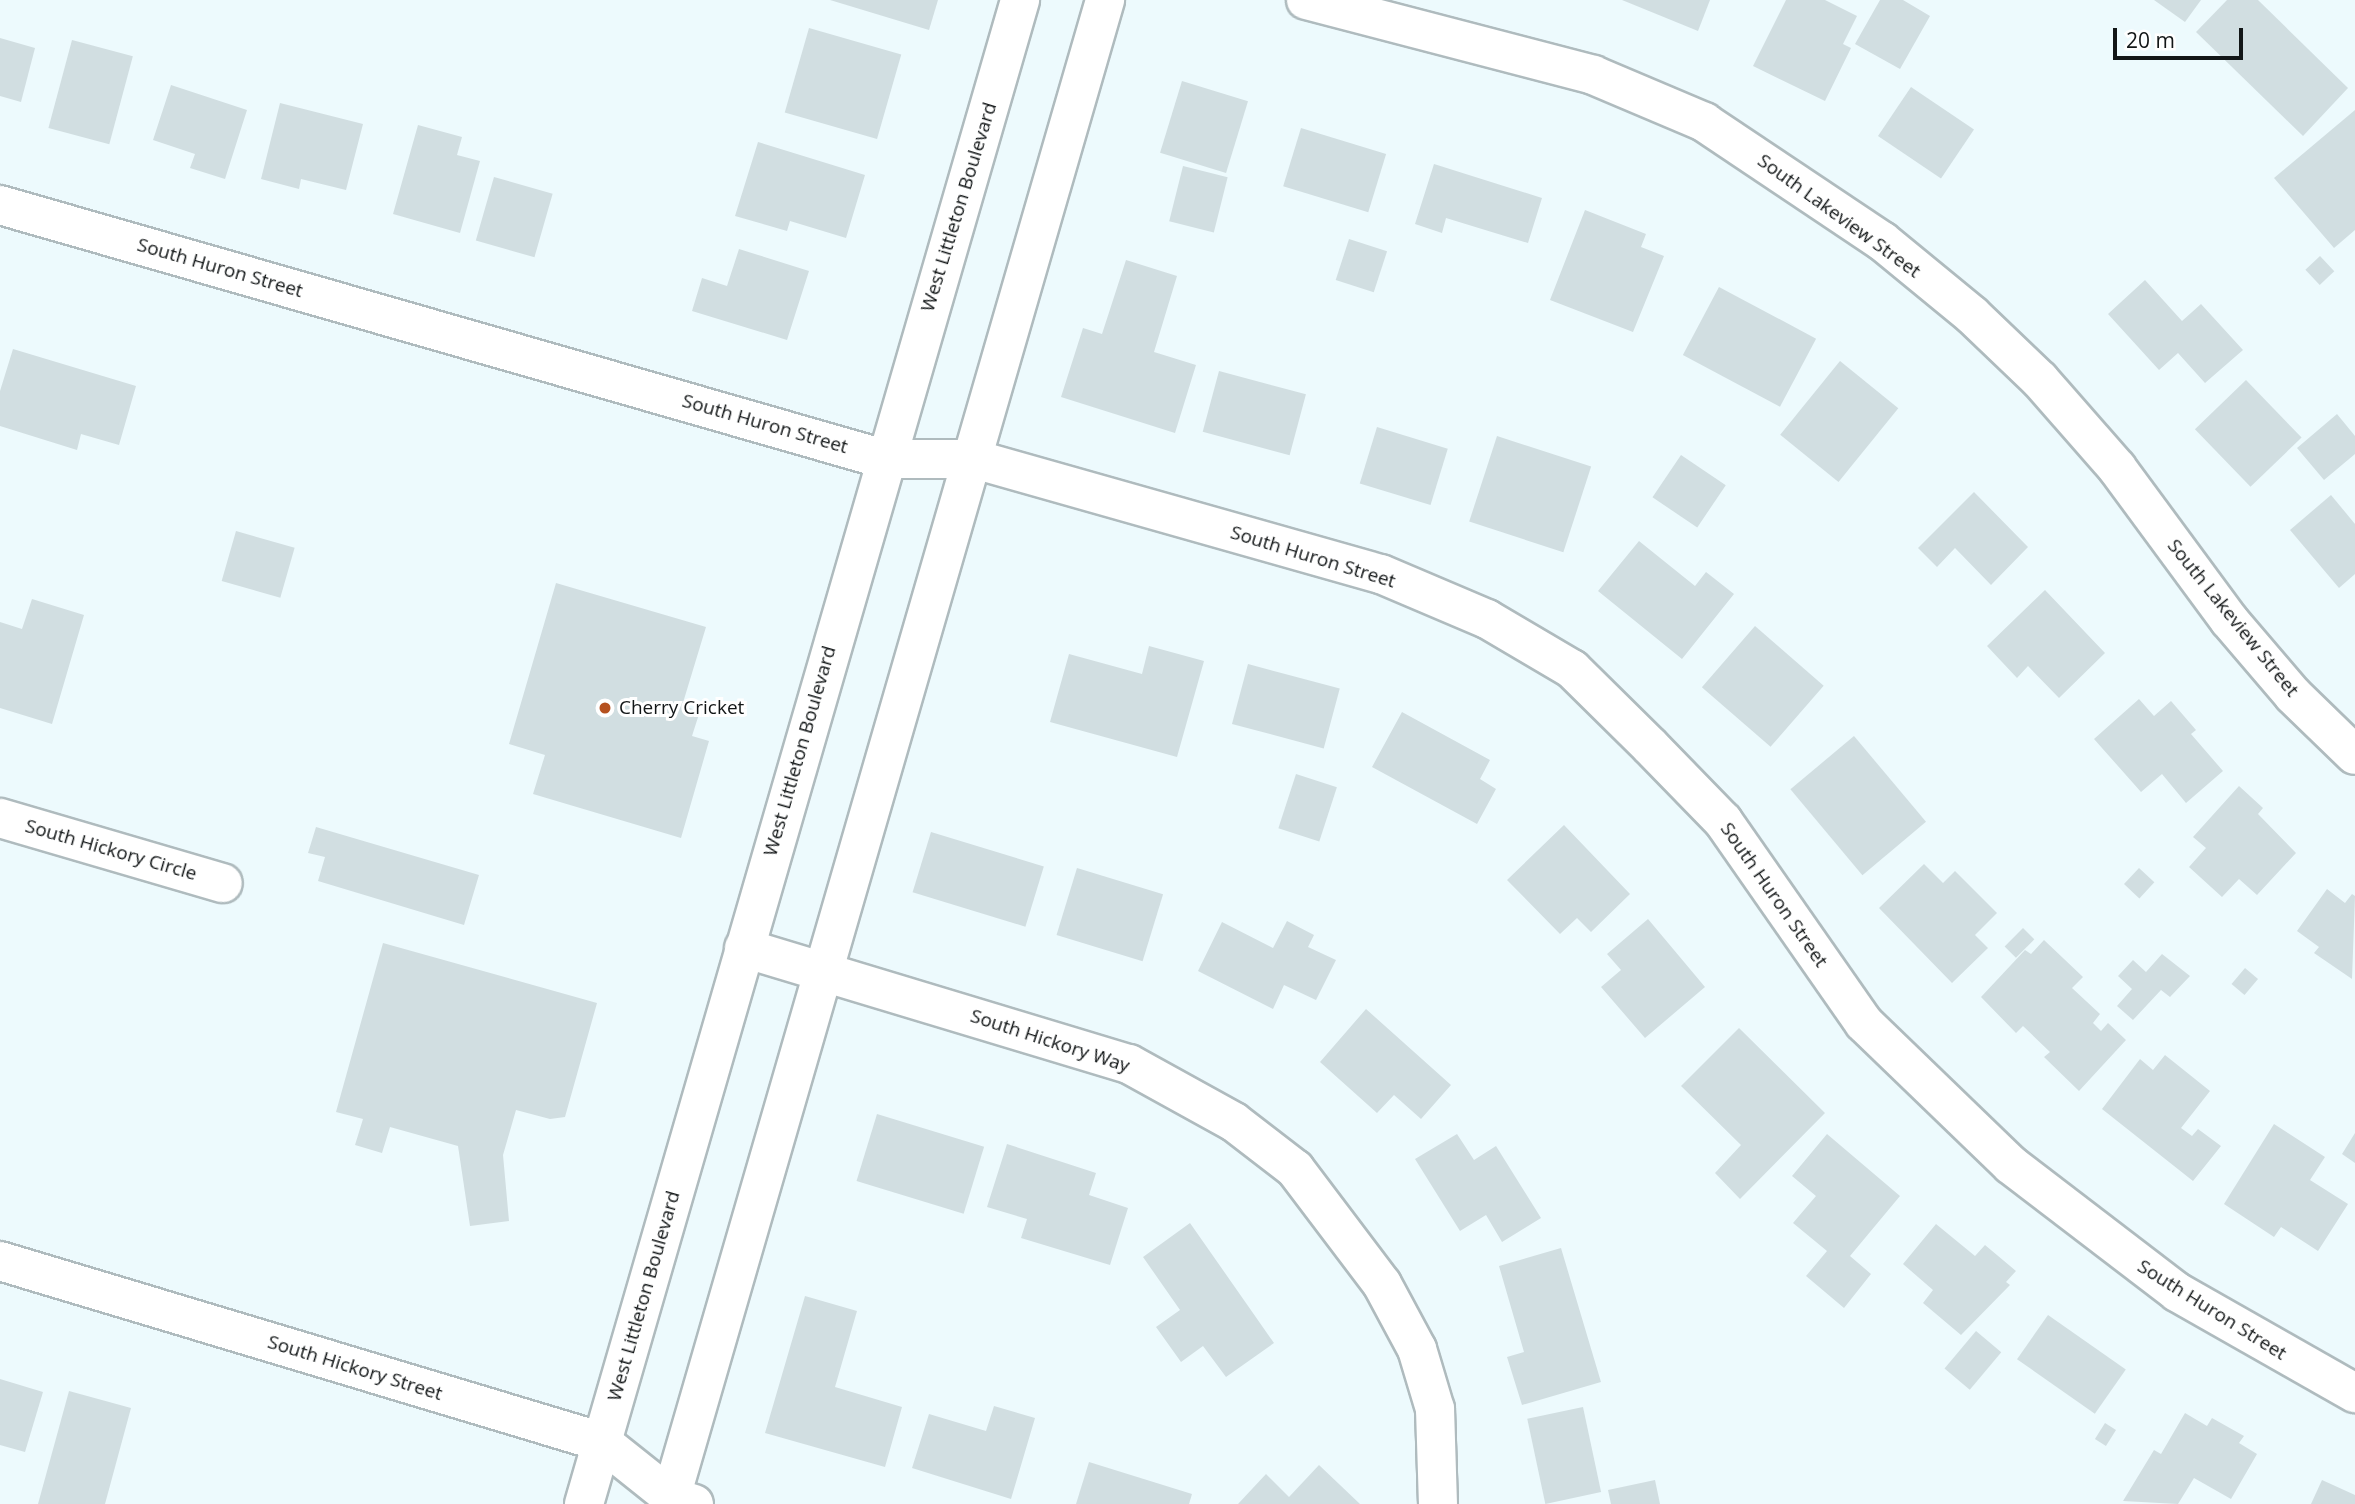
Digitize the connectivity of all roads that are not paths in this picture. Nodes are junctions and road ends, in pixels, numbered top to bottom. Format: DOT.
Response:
graph roads {
  1 [pos="1020,0"];
  2 [pos="1105,0"];
  3 [pos="1306,0"];
  4 [pos="0,205"];
  5 [pos="884,459"];
  6 [pos="974,459"];
  7 [pos="2355,755"];
  8 [pos="0,818"];
  9 [pos="223,883"];
  10 [pos="744,948"];
  11 [pos="827,972"];
  12 [pos="0,1261"];
  13 [pos="2355,1393"];
  14 [pos="602,1442"];
  15 [pos="678,1502"];
  16 [pos="584,1504"];
  17 [pos="1438,1504"];
  1 -- 5 [label="street, West Littleton Boulevard"];
  2 -- 6 [label="street"];
  3 -- 7 [label="street, South Lakeview Street"];
  4 -- 5 [label="street, South Huron Street"];
  5 -- 6 [label="street, South Huron Street"];
  5 -- 10 [label="street, West Littleton Boulevard"];
  6 -- 11 [label="street"];
  6 -- 13 [label="street, South Huron Street"];
  8 -- 9 [label="street, South Hickory Circle"];
  10 -- 11 [label="street, South Hickory Way"];
  10 -- 14 [label="street, West Littleton Boulevard"];
  11 -- 15 [label="street"];
  11 -- 17 [label="street, South Hickory Way"];
  12 -- 14 [label="street, South Hickory Street"];
  14 -- 15 [label="street, South Hickory Street"];
  14 -- 16 [label="street, West Littleton Boulevard"];
}
